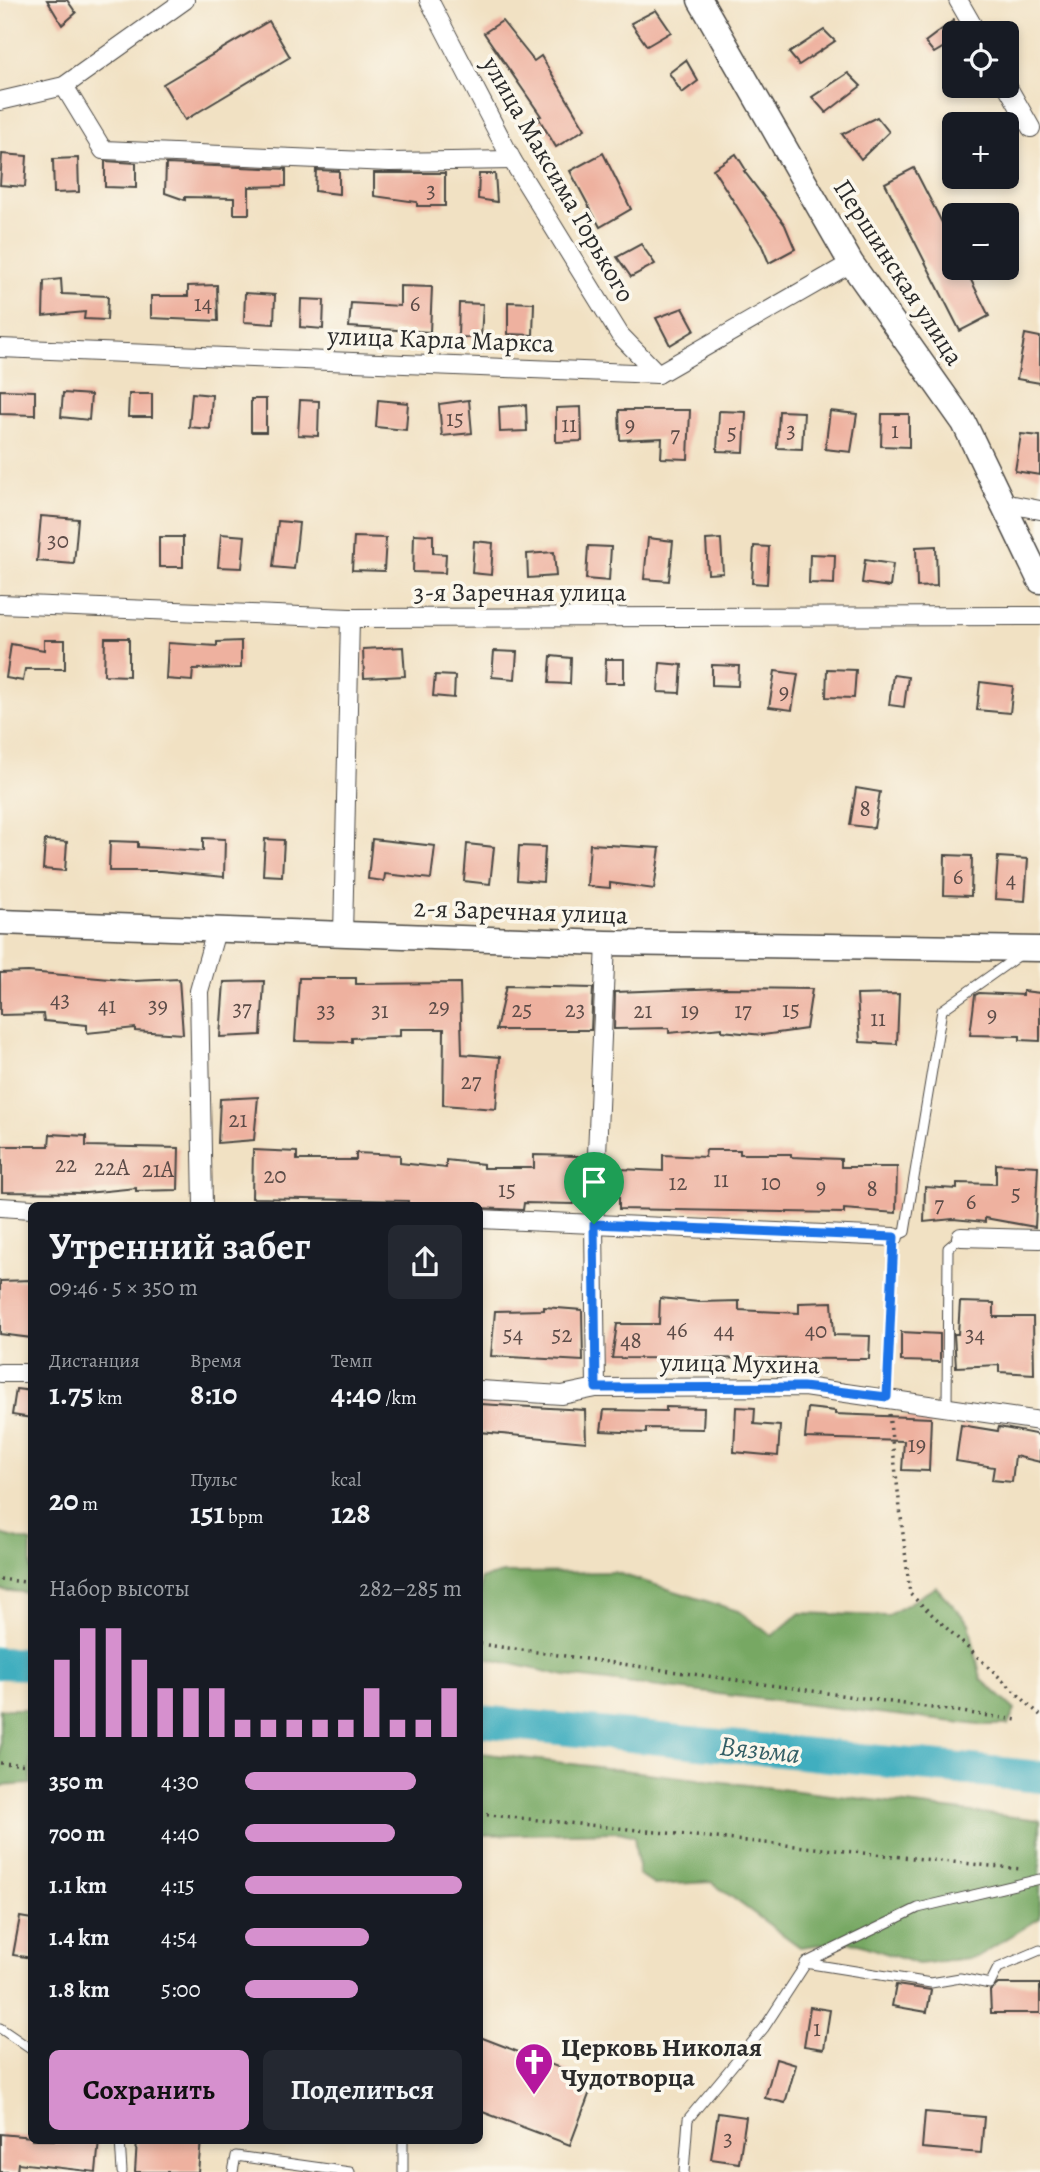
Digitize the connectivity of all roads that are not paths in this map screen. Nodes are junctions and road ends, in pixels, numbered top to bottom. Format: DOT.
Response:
graph roads {
  1 [pos="185,0"];
  2 [pos="429,0"];
  3 [pos="700,0"];
  4 [pos="958,0"];
  5 [pos="970,21"];
  6 [pos="64,86"];
  7 [pos="1015,98"];
  8 [pos="0,101"];
  9 [pos="1036,133"];
  10 [pos="512,160"];
  11 [pos="851,263"];
  12 [pos="0,348"];
  13 [pos="659,374"];
  14 [pos="1003,503"];
  15 [pos="1040,510"];
  16 [pos="1040,581"];
  17 [pos="0,604"];
  18 [pos="1040,616"];
  19 [pos="351,618"];
  20 [pos="0,922"];
  21 [pos="216,931"];
  22 [pos="343,935"];
  23 [pos="606,943"];
  24 [pos="1034,949"];
  25 [pos="202,1202"];
  26 [pos="0,1208"];
  27 [pos="28,1209"];
  28 [pos="483,1219"];
  29 [pos="594,1224"];
  30 [pos="894,1237"];
  31 [pos="961,1237"];
  32 [pos="1040,1240"];
  33 [pos="0,1373"];
  34 [pos="28,1373"];
  35 [pos="596,1388"];
  36 [pos="483,1390"];
  37 [pos="947,1408"];
  38 [pos="1040,1421"];
  39 [pos="1040,1880"];
  40 [pos="1040,1950"];
  41 [pos="805,1963"];
  42 [pos="0,2028"];
  43 [pos="28,2047"];
  44 [pos="120,2144"];
  45 [pos="403,2144"];
  46 [pos="122,2172"];
  47 [pos="233,2172"];
  48 [pos="350,2172"];
  49 [pos="403,2172"];
  50 [pos="684,2172"];
  1 -- 6 [label="street"];
  2 -- 10 [label="street, улица Максима Горького"];
  3 -- 11 [label="main road, Першинская улица"];
  4 -- 5 [label="street"];
  6 -- 8 [label="street"];
  6 -- 10 [label="street"];
  7 -- 9 [label="street"];
  10 -- 13 [label="street, улица Максима Горького"];
  11 -- 13 [label="street"];
  11 -- 14 [label="main road, Першинская улица"];
  12 -- 13 [label="street, улица Карла Маркса"];
  14 -- 15 [label="street"];
  14 -- 16 [label="main road, Першинская улица"];
  17 -- 19 [label="street, 3-я Заречная улица"];
  18 -- 19 [label="street, 3-я Заречная улица"];
  19 -- 22 [label="street"];
  20 -- 21 [label="main road, 2-я Заречная улица"];
  21 -- 22 [label="main road, 2-я Заречная улица"];
  21 -- 25 [label="street"];
  22 -- 23 [label="main road, 2-я Заречная улица"];
  23 -- 24 [label="main road, 2-я Заречная улица"];
  23 -- 29 [label="street"];
  24 -- 30 [label="lane"];
  26 -- 27 [label="street"];
  28 -- 29 [label="street"];
  29 -- 30 [label="street"];
  29 -- 35 [label="street"];
  31 -- 32 [label="street"];
  31 -- 37 [label="lane"];
  33 -- 34 [label="street"];
  35 -- 36 [label="street, улица Мухина"];
  35 -- 37 [label="street, улица Мухина"];
  37 -- 38 [label="street, улица Мухина"];
  39 -- 41 [label="lane"];
  40 -- 41 [label="lane"];
  41 -- 50 [label="lane"];
  42 -- 43 [label="lane"];
  44 -- 46 [label="lane"];
  45 -- 49 [label="lane"];
  47 -- 48 [label="lane"];
}
